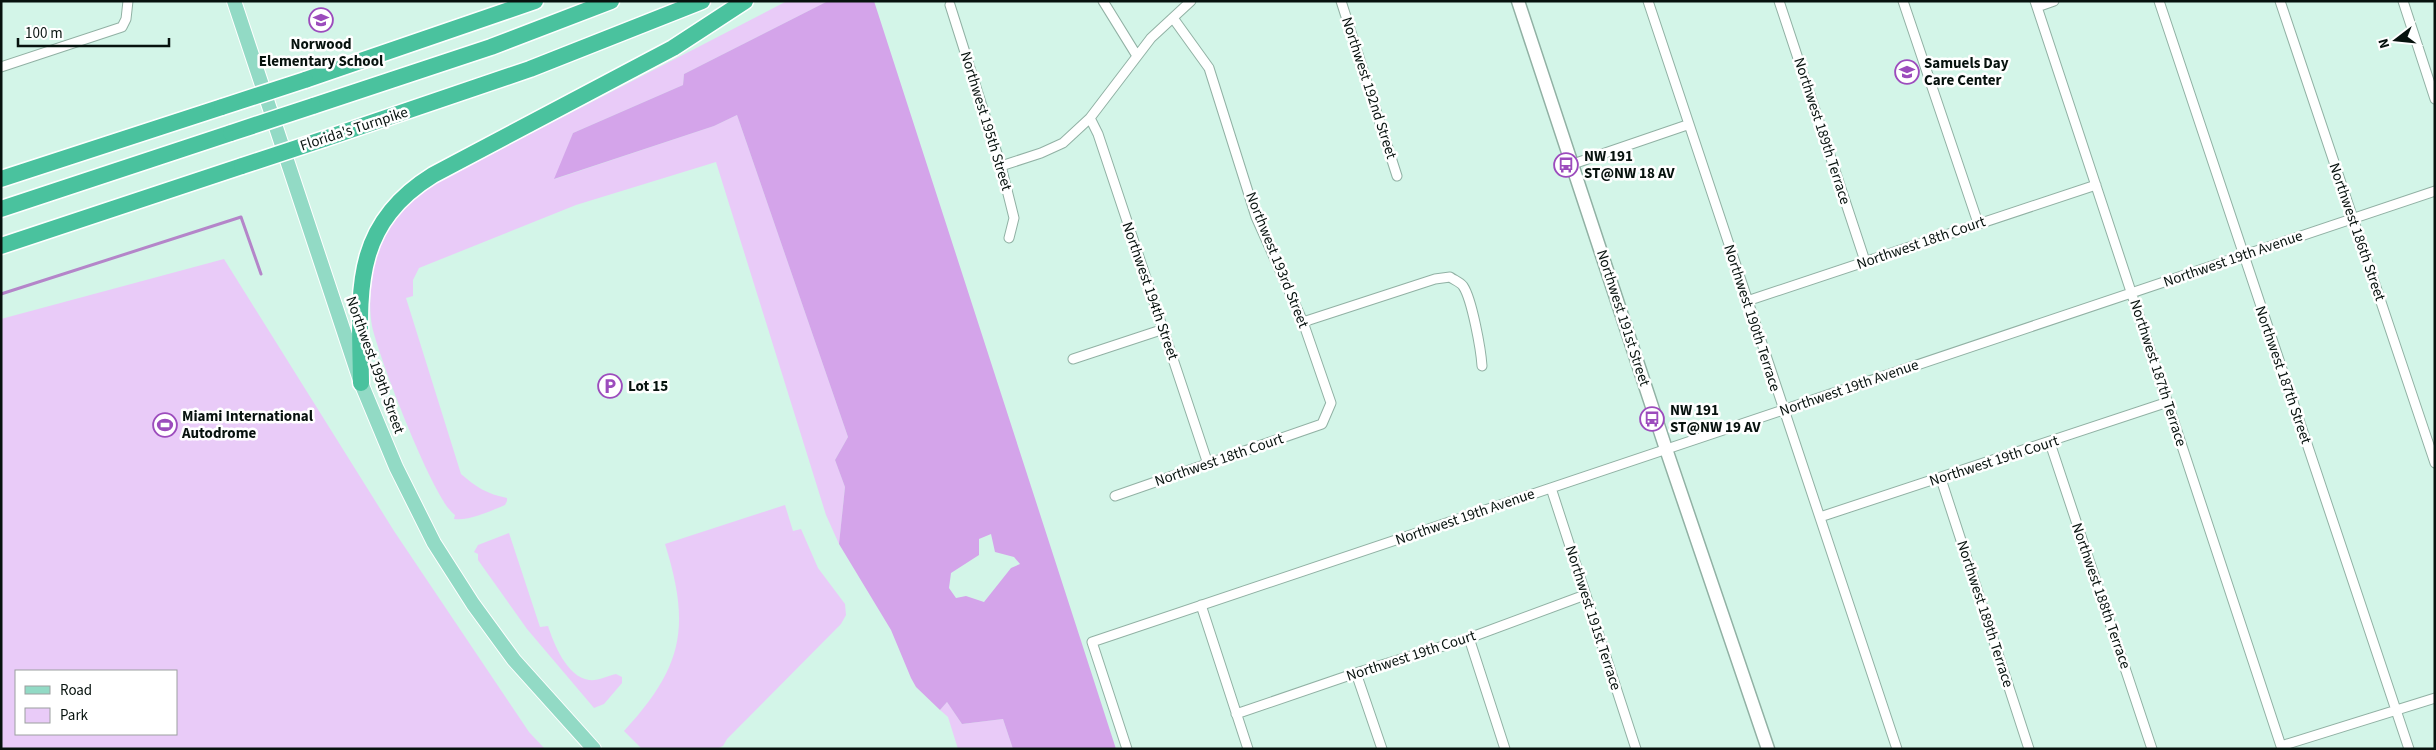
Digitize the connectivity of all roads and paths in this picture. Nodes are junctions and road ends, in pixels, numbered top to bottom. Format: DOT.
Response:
graph roads {
  1 [pos="128,1"];
  2 [pos="234,1"];
  3 [pos="535,1"];
  4 [pos="611,1"];
  5 [pos="702,1"];
  6 [pos="745,1"];
  7 [pos="1104,1"];
  8 [pos="1191,1"];
  9 [pos="1341,1"];
  10 [pos="1518,1"];
  11 [pos="1648,1"];
  12 [pos="1779,1"];
  13 [pos="1904,1"];
  14 [pos="2054,1"];
  15 [pos="2160,1"];
  16 [pos="2280,1"];
  17 [pos="2403,1"];
  18 [pos="2036,4"];
  19 [pos="950,5"];
  20 [pos="1173,18"];
  21 [pos="1136,56"];
  22 [pos="1,67"];
  23 [pos="2435,99"];
  24 [pos="1090,118"];
  25 [pos="1688,125"];
  26 [pos="1573,164"];
  27 [pos="1001,166"];
  28 [pos="1397,176"];
  29 [pos="1,179"];
  30 [pos="2096,185"];
  31 [pos="2435,191"];
  32 [pos="1,209"];
  33 [pos="2352,219"];
  34 [pos="1978,223"];
  35 [pos="1009,238"];
  36 [pos="1,246"];
  37 [pos="2243,256"];
  38 [pos="1865,261"];
  39 [pos="2131,293"];
  40 [pos="1747,301"];
  41 [pos="1303,322"];
  42 [pos="1164,328"];
  43 [pos="1072,359"];
  44 [pos="1482,366"];
  45 [pos="361,383"];
  46 [pos="2168,402"];
  47 [pos="1783,410"];
  48 [pos="1322,424"];
  49 [pos="2050,443"];
  50 [pos="1666,449"];
  51 [pos="2435,463"];
  52 [pos="1208,464"];
  53 [pos="1940,479"];
  54 [pos="1551,488"];
  55 [pos="1115,496"];
  56 [pos="1820,517"];
  57 [pos="1585,595"];
  58 [pos="1201,606"];
  59 [pos="1469,638"];
  60 [pos="1356,673"];
  61 [pos="2435,698"];
  62 [pos="2397,711"];
  63 [pos="1236,714"];
  64 [pos="594,749"];
  65 [pos="1127,749"];
  66 [pos="1248,749"];
  67 [pos="1382,749"];
  68 [pos="1505,749"];
  69 [pos="1636,749"];
  70 [pos="1768,749"];
  71 [pos="1897,749"];
  72 [pos="2030,749"];
  73 [pos="2152,749"];
  74 [pos="2409,749"];
  1 -- 22 [label="street"];
  2 -- 45 [label="main road, Northwest 199th Street"];
  3 -- 29 [label="highway, bridge"];
  4 -- 32 [label="highway, bridge"];
  5 -- 36 [label="highway, Florida's Turnpike, bridge"];
  6 -- 45 [label="highway"];
  7 -- 21 [label="street"];
  8 -- 20 [label="street"];
  9 -- 28 [label="street, Northwest 192nd Street"];
  10 -- 26 [label="street, Northwest 191st Street"];
  11 -- 25 [label="street, Northwest 190th Terrace"];
  12 -- 38 [label="street, Northwest 189th Terrace"];
  13 -- 34 [label="street"];
  14 -- 18 [label="street"];
  15 -- 37 [label="street, Northwest 187th Street"];
  16 -- 33 [label="street, Northwest 186th Street"];
  17 -- 23 [label="street"];
  18 -- 30 [label="street, Northwest 187th Terrace"];
  19 -- 27 [label="street, Northwest 195th Street"];
  20 -- 21 [label="street"];
  20 -- 41 [label="street, Northwest 193rd Street"];
  21 -- 24 [label="street"];
  24 -- 27 [label="street"];
  24 -- 42 [label="street, Northwest 194th Street"];
  25 -- 26 [label="street"];
  25 -- 40 [label="street, Northwest 190th Terrace"];
  26 -- 50 [label="street, Northwest 191st Street"];
  27 -- 35 [label="street, Northwest 195th Street"];
  30 -- 34 [label="street, Northwest 18th Court"];
  30 -- 39 [label="street, Northwest 187th Terrace"];
  31 -- 33 [label="street, Northwest 19th Avenue"];
  33 -- 37 [label="street, Northwest 19th Avenue"];
  33 -- 51 [label="street, Northwest 186th Street"];
  34 -- 38 [label="street, Northwest 18th Court"];
  37 -- 39 [label="street, Northwest 19th Avenue"];
  37 -- 62 [label="street, Northwest 187th Street"];
  38 -- 40 [label="street, Northwest 18th Court"];
  39 -- 46 [label="street, Northwest 187th Terrace"];
  39 -- 47 [label="street, Northwest 19th Avenue"];
  40 -- 47 [label="street, Northwest 190th Terrace"];
  41 -- 44 [label="street"];
  41 -- 48 [label="street, Northwest 193rd Street"];
  42 -- 43 [label="street"];
  42 -- 52 [label="street, Northwest 194th Street"];
  45 -- 64 [label="main road, Northwest 199th Street"];
  46 -- 49 [label="street, Northwest 19th Court"];
  46 -- 62 [label="street, Northwest 187th Terrace"];
  47 -- 50 [label="street, Northwest 19th Avenue"];
  47 -- 56 [label="street, Northwest 190th Terrace"];
  48 -- 52 [label="street, Northwest 18th Court"];
  49 -- 53 [label="street, Northwest 19th Court"];
  49 -- 73 [label="street, Northwest 188th Terrace"];
  50 -- 54 [label="street, Northwest 19th Avenue"];
  50 -- 70 [label="street, Northwest 191st Street"];
  52 -- 55 [label="street, Northwest 18th Court"];
  53 -- 56 [label="street, Northwest 19th Court"];
  53 -- 72 [label="street, Northwest 189th Terrace"];
  54 -- 57 [label="street, Northwest 191st Terrace"];
  54 -- 58 [label="street, Northwest 19th Avenue"];
  56 -- 71 [label="street, Northwest 190th Terrace"];
  57 -- 59 [label="street, Northwest 19th Court"];
  57 -- 69 [label="street, Northwest 191st Terrace"];
  58 -- 63 [label="street"];
  58 -- 65 [label="street, Northwest 19th Avenue"];
  59 -- 60 [label="street, Northwest 19th Court"];
  59 -- 68 [label="street"];
  60 -- 63 [label="street, Northwest 19th Court"];
  60 -- 67 [label="street"];
  61 -- 62 [label="street"];
  62 -- 74 [label="street, Northwest 187th Street"];
  63 -- 66 [label="street"];
}
